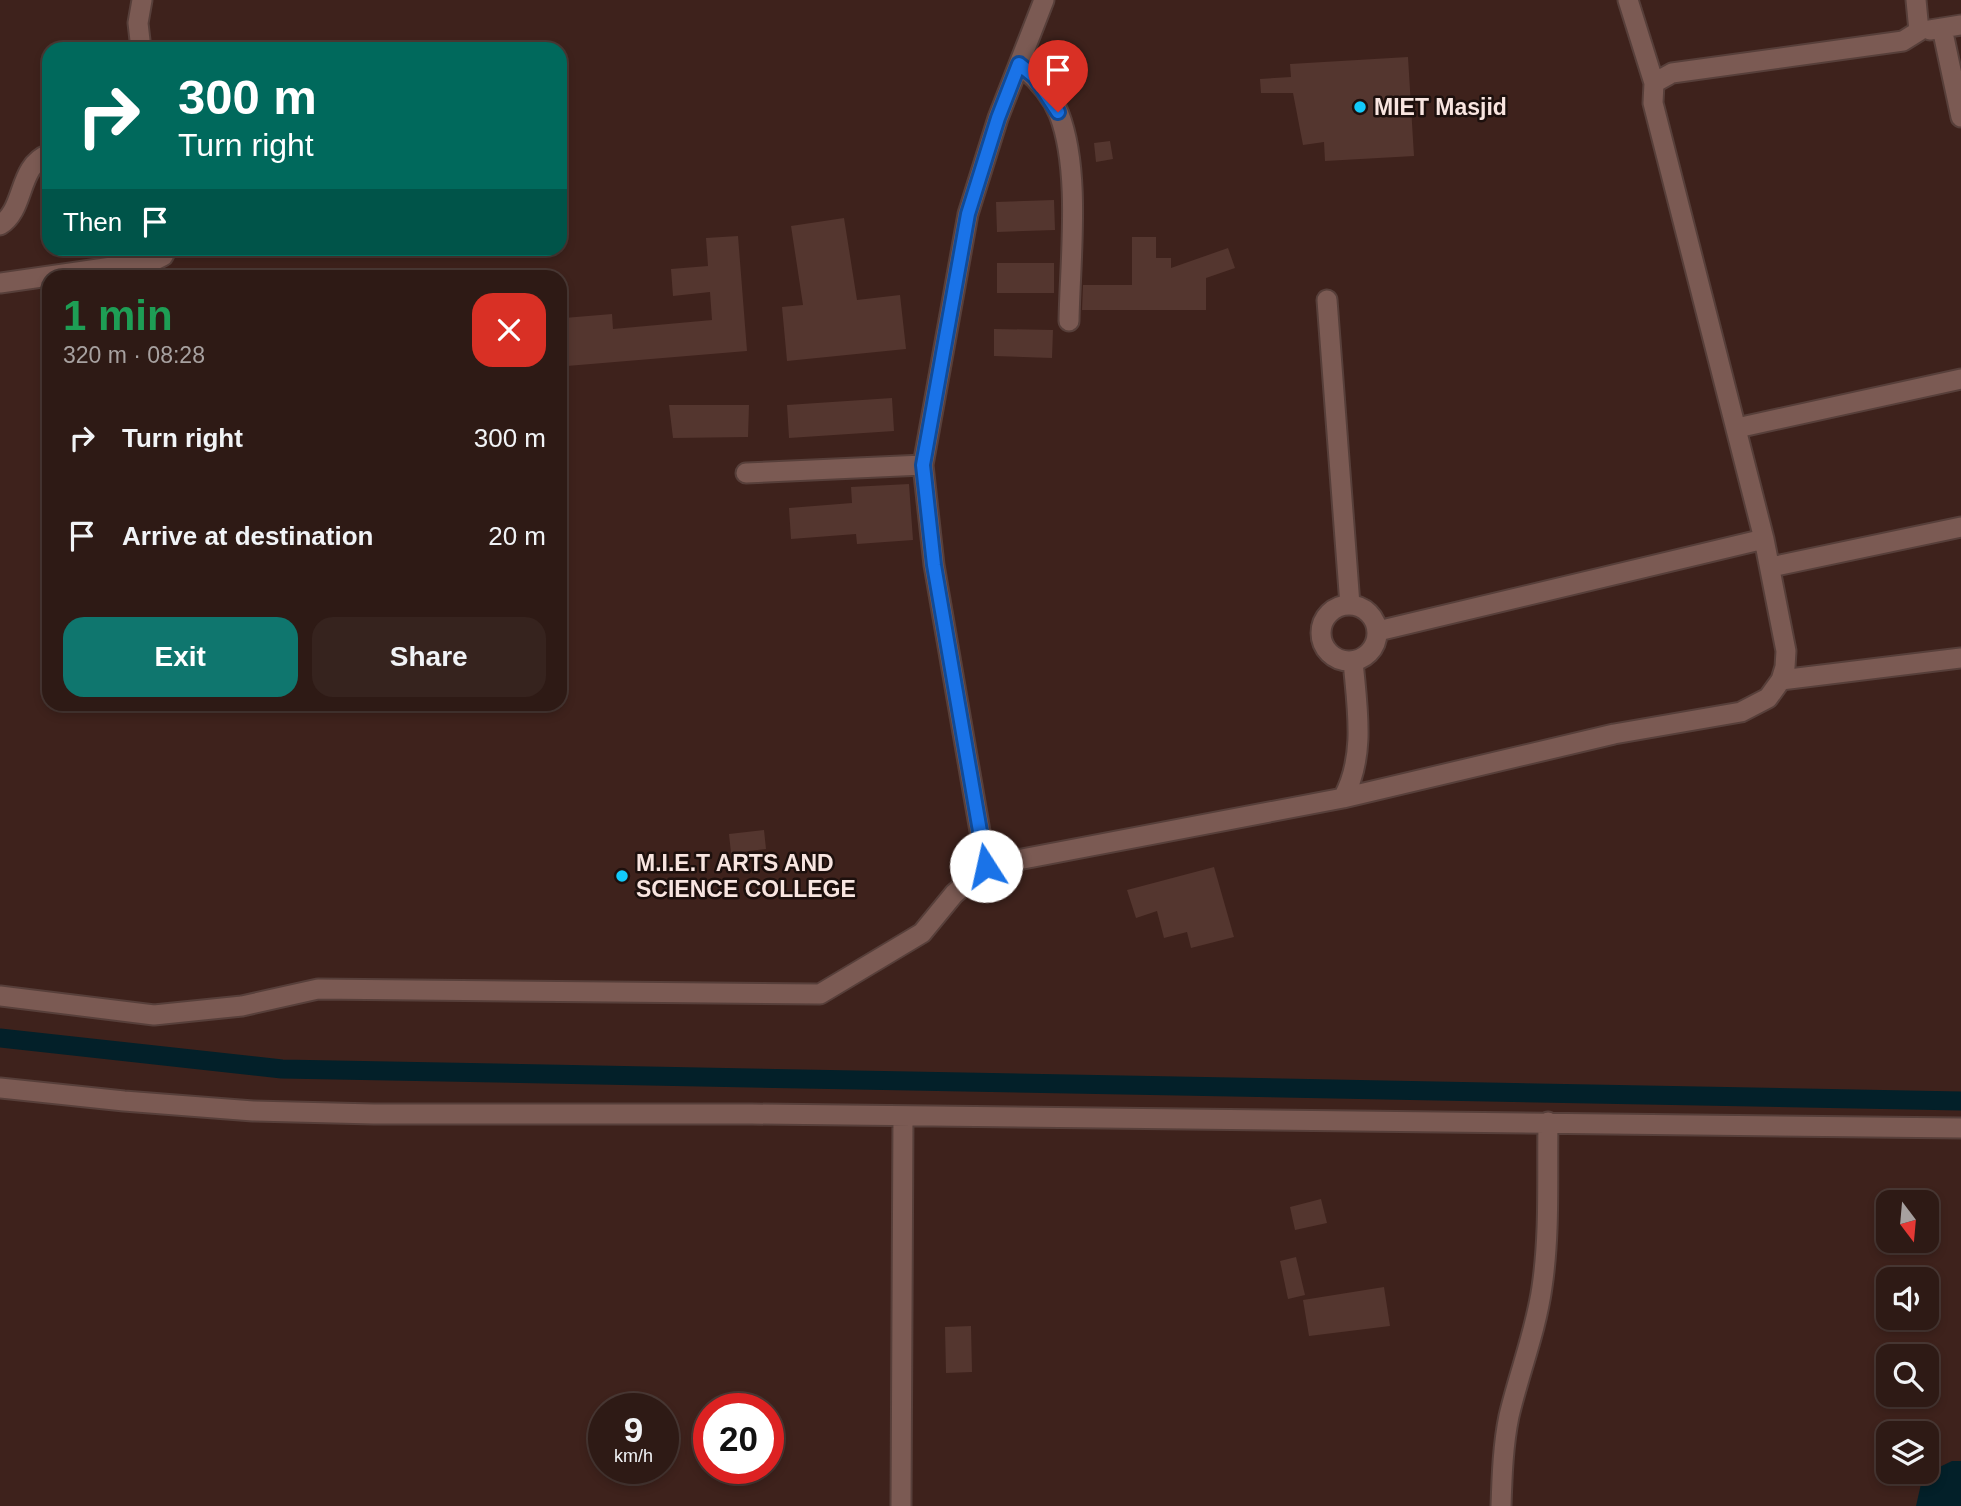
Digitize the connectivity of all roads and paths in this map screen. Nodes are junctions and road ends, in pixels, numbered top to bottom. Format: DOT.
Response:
graph roads {
  1 [pos="142,0"];
  2 [pos="1044,0"];
  3 [pos="1628,0"];
  4 [pos="1916,0"];
  5 [pos="1952,26"];
  6 [pos="1919,31"];
  7 [pos="140,42"];
  8 [pos="1019,64"];
  9 [pos="1654,83"];
  10 [pos="1961,117"];
  11 [pos="42,159"];
  12 [pos="0,225"];
  13 [pos="163,256"];
  14 [pos="90,270"];
  15 [pos="42,277"];
  16 [pos="0,283"];
  17 [pos="1327,300"];
  18 [pos="1069,321"];
  19 [pos="1961,379"];
  20 [pos="1737,428"];
  21 [pos="923,465"];
  22 [pos="746,473"];
  23 [pos="1961,527"];
  24 [pos="1764,539"];
  25 [pos="1771,567"];
  26 [pos="1350,605"];
  27 [pos="1378,631"];
  28 [pos="1961,658"];
  29 [pos="1353,661"];
  30 [pos="1781,680"];
  31 [pos="1343,798"];
  32 [pos="986,866"];
  33 [pos="0,996"];
  34 [pos="0,1088"];
  35 [pos="903,1116"];
  36 [pos="1548,1122"];
  37 [pos="1961,1128"];
  38 [pos="901,1506"];
  39 [pos="1501,1506"];
  1 -- 7 [label="street"];
  2 -- 8 [label="street"];
  3 -- 9 [label="street"];
  4 -- 6 [label="street"];
  5 -- 6 [label="street"];
  5 -- 10 [label="street"];
  6 -- 9 [label="street"];
  8 -- 18 [label="street"];
  8 -- 21 [label="street"];
  9 -- 20 [label="street"];
  11 -- 12 [label="street"];
  13 -- 14 [label="street"];
  15 -- 16 [label="street"];
  17 -- 26 [label="street"];
  19 -- 20 [label="street"];
  20 -- 24 [label="street"];
  21 -- 22 [label="street"];
  21 -- 32 [label="street"];
  23 -- 25 [label="street"];
  24 -- 25 [label="street"];
  24 -- 27 [label="street"];
  25 -- 30 [label="street"];
  26 -- 27 [label="street"];
  26 -- 29 [label="street"];
  27 -- 29 [label="street"];
  28 -- 30 [label="street"];
  29 -- 31 [label="street"];
  30 -- 31 [label="street"];
  31 -- 32 [label="street"];
  32 -- 33 [label="street"];
  34 -- 35 [label="street"];
  35 -- 36 [label="street"];
  35 -- 38 [label="street"];
  36 -- 37 [label="street"];
  36 -- 39 [label="street"];
}
